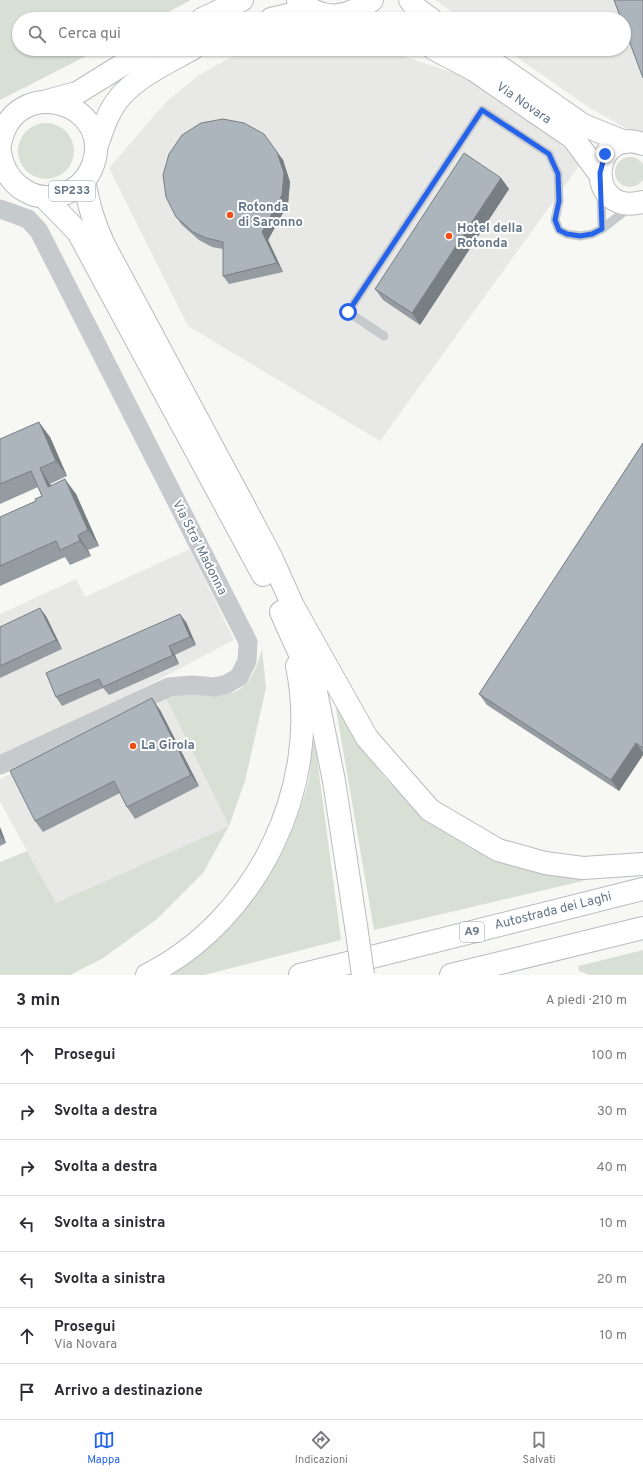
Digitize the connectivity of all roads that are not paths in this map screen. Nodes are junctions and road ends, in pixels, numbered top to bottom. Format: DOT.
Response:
graph roads {
  1 [pos="242,0"];
  2 [pos="372,0"];
  3 [pos="410,0"];
  4 [pos="302,4"];
  5 [pos="217,12"];
  6 [pos="294,12"];
  7 [pos="316,12"];
  8 [pos="356,12"];
  9 [pos="420,12"];
  10 [pos="137,56"];
  11 [pos="180,56"];
  12 [pos="447,56"];
  13 [pos="484,56"];
  14 [pos="46,101"];
  15 [pos="0,142"];
  16 [pos="634,143"];
  17 [pos="96,148"];
  18 [pos="600,178"];
  19 [pos="84,180"];
  20 [pos="8,185"];
  21 [pos="44,197"];
  22 [pos="638,203"];
  23 [pos="0,209"];
  24 [pos="602,229"];
  25 [pos="384,336"];
  26 [pos="288,611"];
  27 [pos="0,765"];
  28 [pos="643,864"];
  29 [pos="643,889"];
  30 [pos="643,928"];
  31 [pos="147,975"];
  32 [pos="300,975"];
  33 [pos="363,975"];
  34 [pos="452,975"];
  1 -- 5 [label="main road"];
  2 -- 8 [label="main road"];
  3 -- 9 [label="main road"];
  4 -- 6 [label="main road"];
  4 -- 7 [label="main road"];
  10 -- 14 [label="main road, SP233"];
  11 -- 17 [label="main road, SP233"];
  12 -- 18 [label="main road, Via Novara"];
  13 -- 16 [label="main road, Via Novara"];
  14 -- 15 [label="main road, SP233"];
  14 -- 17 [label="main road, SP233"];
  15 -- 20 [label="main road, SP233"];
  16 -- 18 [label="main road, Via Novara"];
  17 -- 19 [label="main road, SP233"];
  18 -- 22 [label="main road, Via Novara"];
  18 -- 24 [label="lane"];
  19 -- 21 [label="main road, SP233"];
  19 -- 26 [label="main road"];
  20 -- 21 [label="main road, SP233"];
  21 -- 26 [label="main road"];
  22 -- 24 [label="lane"];
  23 -- 27 [label="street, Via Stra' Madonna"];
  24 -- 25 [label="lane"];
  26 -- 28 [label="main road"];
  26 -- 31 [label="main road"];
  26 -- 33 [label="main road, bridge"];
  29 -- 32 [label="main road, Autostrada dei Laghi / A9"];
  30 -- 34 [label="main road"];
}
